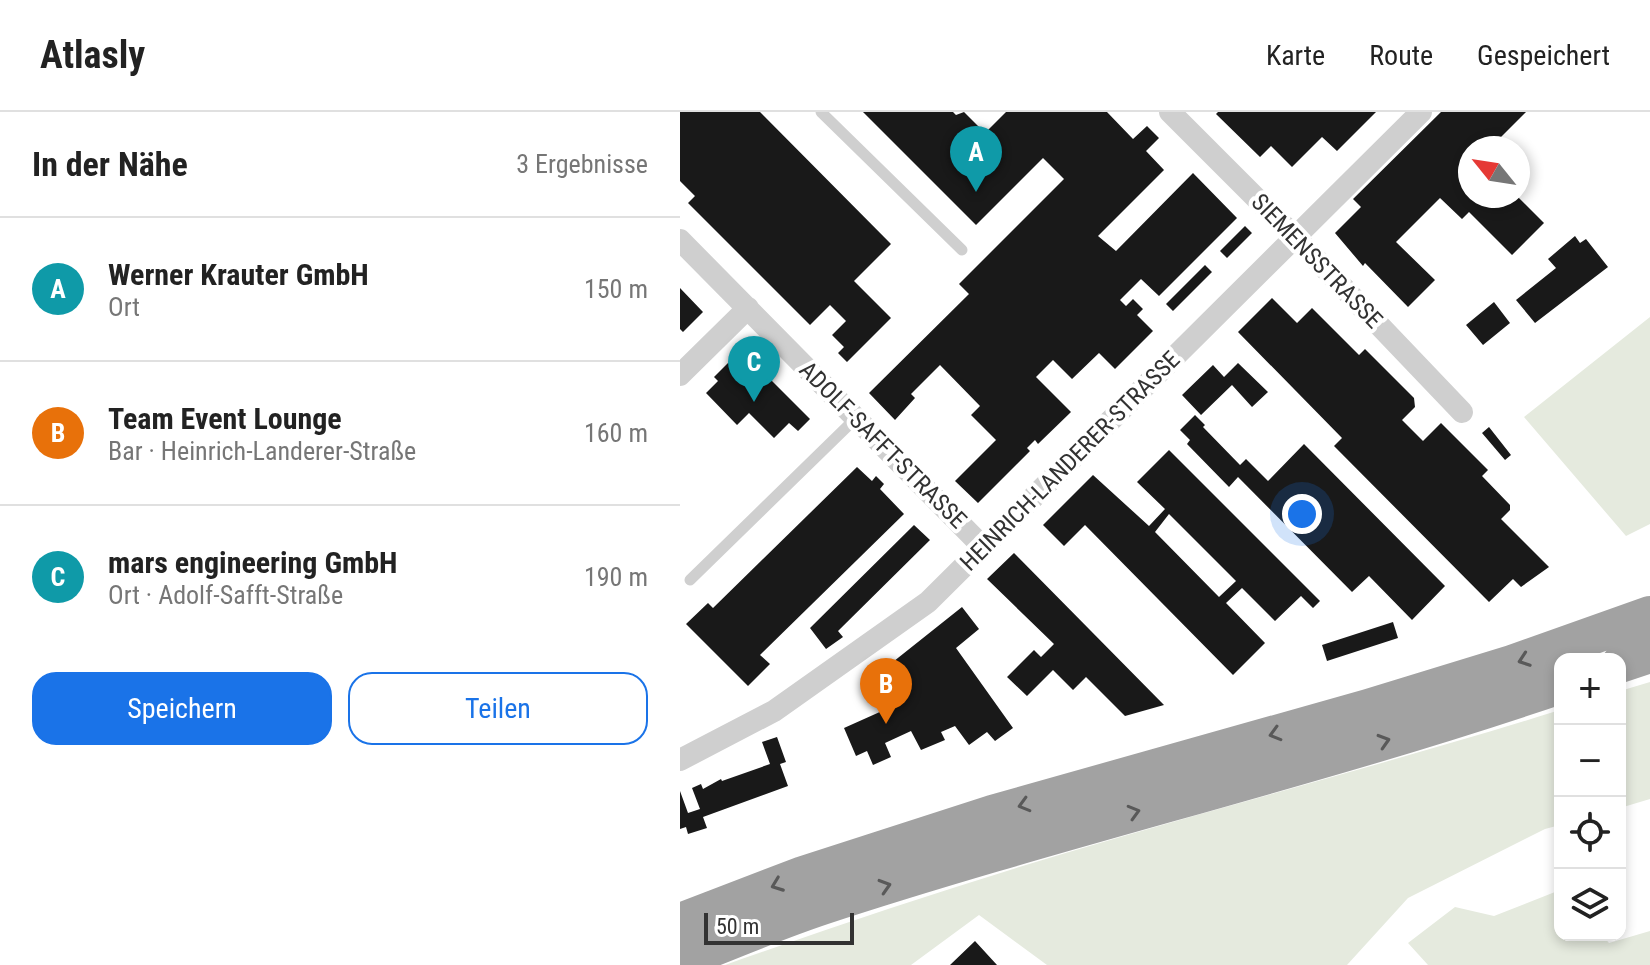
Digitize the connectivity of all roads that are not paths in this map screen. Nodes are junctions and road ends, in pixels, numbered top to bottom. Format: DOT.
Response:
graph roads {
  1 [pos="821,112"];
  2 [pos="1170,112"];
  3 [pos="1421,112"];
  4 [pos="1294,236"];
  5 [pos="680,240"];
  6 [pos="962,250"];
  7 [pos="748,308"];
  8 [pos="680,375"];
  9 [pos="1462,412"];
  10 [pos="856,418"];
  11 [pos="984,548"];
  12 [pos="690,580"];
  13 [pos="1650,615"];
  14 [pos="1650,654"];
  15 [pos="1626,662"];
  16 [pos="1554,687"];
  17 [pos="680,760"];
  18 [pos="680,922"];
  19 [pos="680,961"];
  1 -- 6 [label="lane"];
  2 -- 4 [label="street, SIEMENSSTRASSE"];
  3 -- 4 [label="street, HEINRICH-LANDERER-STRASSE"];
  4 -- 9 [label="street, SIEMENSSTRASSE"];
  4 -- 11 [label="street, HEINRICH-LANDERER-STRASSE"];
  5 -- 7 [label="street, ADOLF-SAFFT-STRASSE"];
  7 -- 8 [label="street"];
  7 -- 10 [label="street, ADOLF-SAFFT-STRASSE"];
  10 -- 11 [label="street, ADOLF-SAFFT-STRASSE"];
  10 -- 12 [label="lane"];
  11 -- 17 [label="street, HEINRICH-LANDERER-STRASSE"];
  13 -- 18 [label="highway, one-way"];
  14 -- 15 [label="highway"];
  19 -- 16 [label="highway, one-way"];
}
